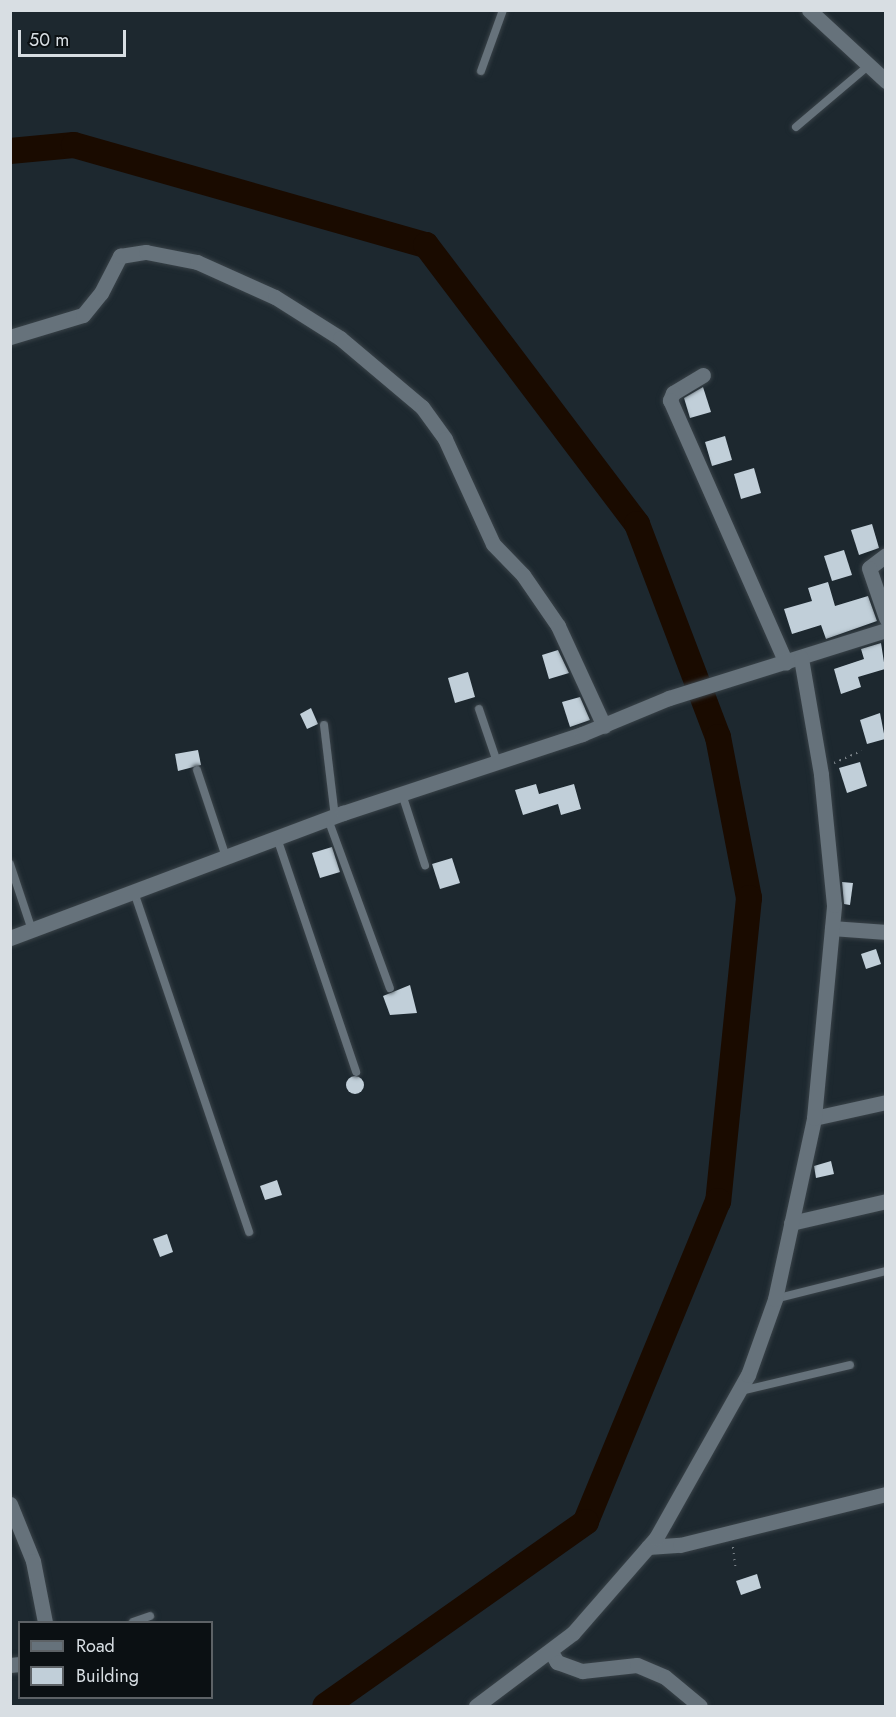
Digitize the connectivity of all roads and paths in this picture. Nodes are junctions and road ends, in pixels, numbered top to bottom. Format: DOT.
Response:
graph roads {
  1 [pos="502,10"];
  2 [pos="809,10"];
  3 [pos="868,66"];
  4 [pos="481,71"];
  5 [pos="885,81"];
  6 [pos="796,127"];
  7 [pos="10,337"];
  8 [pos="703,375"];
  9 [pos="885,555"];
  10 [pos="885,618"];
  11 [pos="885,630"];
  12 [pos="801,658"];
  13 [pos="786,663"];
  14 [pos="479,709"];
  15 [pos="324,725"];
  16 [pos="604,726"];
  17 [pos="861,751"];
  18 [pos="497,762"];
  19 [pos="819,765"];
  20 [pos="197,770"];
  21 [pos="402,794"];
  22 [pos="331,818"];
  23 [pos="278,838"];
  24 [pos="226,857"];
  25 [pos="10,864"];
  26 [pos="425,865"];
  27 [pos="134,892"];
  28 [pos="832,928"];
  29 [pos="32,930"];
  30 [pos="885,932"];
  31 [pos="10,938"];
  32 [pos="390,988"];
  33 [pos="356,1072"];
  34 [pos="885,1102"];
  35 [pos="813,1118"];
  36 [pos="885,1201"];
  37 [pos="791,1223"];
  38 [pos="249,1232"];
  39 [pos="885,1271"];
  40 [pos="776,1299"];
  41 [pos="850,1365"];
  42 [pos="740,1391"];
  43 [pos="885,1494"];
  44 [pos="10,1504"];
  45 [pos="732,1532"];
  46 [pos="648,1547"];
  47 [pos="736,1571"];
  48 [pos="150,1616"];
  49 [pos="45,1621"];
  50 [pos="138,1621"];
  51 [pos="551,1652"];
  52 [pos="476,1707"];
  53 [pos="700,1707"];
  1 -- 4 [label="lane"];
  2 -- 3 [label="street"];
  3 -- 5 [label="street"];
  3 -- 6 [label="lane"];
  7 -- 16 [label="street"];
  8 -- 13 [label="street"];
  9 -- 10 [label="street"];
  11 -- 12 [label="street"];
  12 -- 13 [label="street"];
  12 -- 19 [label="street"];
  13 -- 16 [label="street"];
  14 -- 18 [label="lane"];
  15 -- 22 [label="lane"];
  16 -- 18 [label="street"];
  17 -- 19 [label="path"];
  18 -- 21 [label="street"];
  19 -- 28 [label="street"];
  20 -- 24 [label="lane"];
  21 -- 22 [label="street"];
  21 -- 26 [label="lane"];
  22 -- 23 [label="street"];
  22 -- 32 [label="lane"];
  23 -- 24 [label="street"];
  23 -- 33 [label="lane"];
  24 -- 27 [label="street"];
  25 -- 29 [label="lane"];
  27 -- 29 [label="street"];
  27 -- 38 [label="lane"];
  28 -- 30 [label="street"];
  28 -- 35 [label="street"];
  29 -- 31 [label="street"];
  34 -- 35 [label="street"];
  35 -- 37 [label="street"];
  36 -- 37 [label="street"];
  37 -- 40 [label="street"];
  39 -- 40 [label="lane"];
  40 -- 42 [label="street"];
  41 -- 42 [label="lane"];
  42 -- 46 [label="street"];
  43 -- 45 [label="street"];
  44 -- 49 [label="street"];
  45 -- 46 [label="street"];
  45 -- 47 [label="path"];
  46 -- 51 [label="street"];
  48 -- 50 [label="lane"];
  51 -- 52 [label="street"];
  51 -- 53 [label="street"];
}
